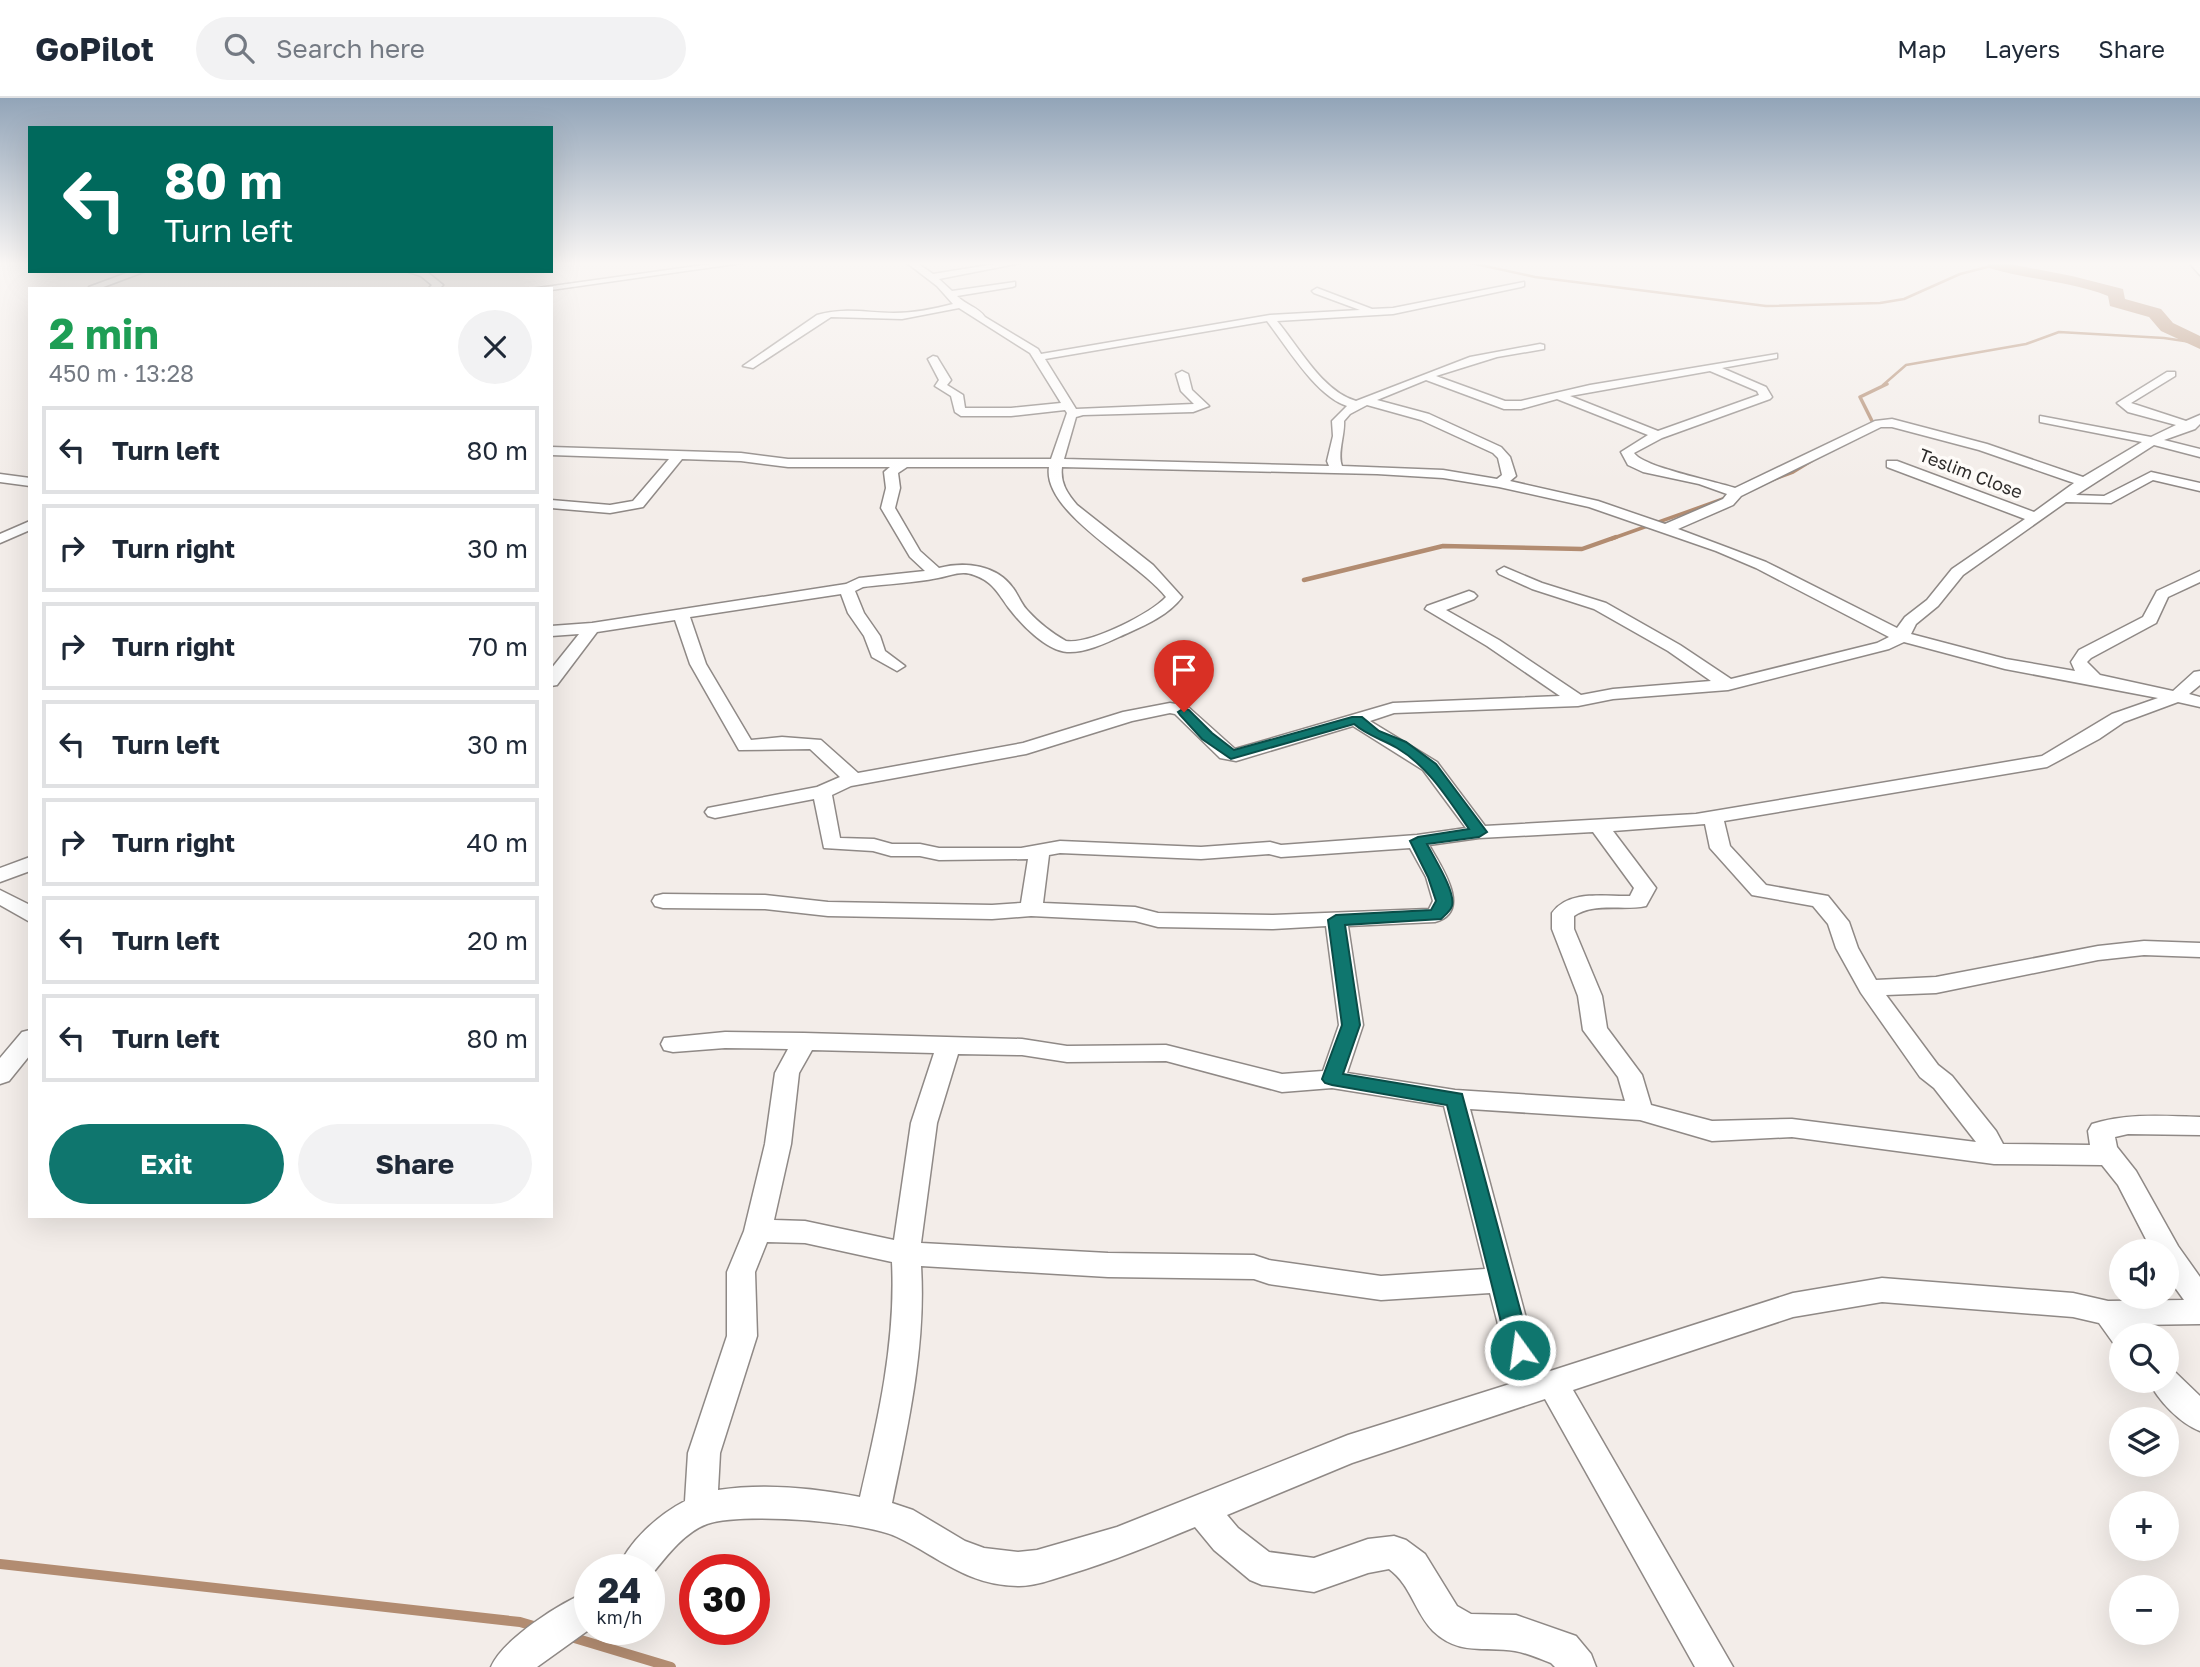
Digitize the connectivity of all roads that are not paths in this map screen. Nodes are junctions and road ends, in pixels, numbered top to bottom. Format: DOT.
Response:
graph roads {
  1 [pos="793,336"];
  2 [pos="1008,336"];
  3 [pos="1163,336"];
  4 [pos="1284,336"];
  5 [pos="1540,346"];
  6 [pos="1773,356"];
  7 [pos="1040,357"];
  8 [pos="933,359"];
  9 [pos="749,366"];
  10 [pos="1712,368"];
  11 [pos="1182,374"];
  12 [pos="2171,374"];
  13 [pos="1428,377"];
  14 [pos="1559,396"];
  15 [pos="1361,403"];
  16 [pos="1071,410"];
  17 [pos="2044,419"];
  18 [pos="2200,419"];
  19 [pos="2185,425"];
  20 [pos="2200,428"];
  21 [pos="1658,435"];
  22 [pos="2152,441"];
  23 [pos="553,452"];
  24 [pos="2200,453"];
  25 [pos="678,456"];
  26 [pos="904,463"];
  27 [pos="1058,463"];
  28 [pos="1892,464"];
  29 [pos="1337,469"];
  30 [pos="0,478"];
  31 [pos="28,482"];
  32 [pos="2083,482"];
  33 [pos="1499,483"];
  34 [pos="2200,487"];
  35 [pos="1736,493"];
  36 [pos="2064,498"];
  37 [pos="553,504"];
  38 [pos="2036,517"];
  39 [pos="28,526"];
  40 [pos="1665,529"];
  41 [pos="1,538"];
  42 [pos="1504,571"];
  43 [pos="937,574"];
  44 [pos="2199,577"];
  45 [pos="848,588"];
  46 [pos="1469,596"];
  47 [pos="681,613"];
  48 [pos="592,628"];
  49 [pos="553,631"];
  50 [pos="1902,636"];
  51 [pos="897,666"];
  52 [pos="2200,676"];
  53 [pos="553,678"];
  54 [pos="2094,679"];
  55 [pos="1728,685"];
  56 [pos="2176,697"];
  57 [pos="1578,701"];
  58 [pos="2200,702"];
  59 [pos="1357,720"];
  60 [pos="855,780"];
  61 [pos="822,792"];
  62 [pos="715,812"];
  63 [pos="1713,817"];
  64 [pos="1599,826"];
  65 [pos="1479,832"];
  66 [pos="1418,841"];
  67 [pos="1039,851"];
  68 [pos="28,864"];
  69 [pos="0,876"];
  70 [pos="0,896"];
  71 [pos="663,901"];
  72 [pos="1031,909"];
  73 [pos="28,914"];
  74 [pos="1336,920"];
  75 [pos="2200,950"];
  76 [pos="1869,988"];
  77 [pos="28,1040"];
  78 [pos="804,1041"];
  79 [pos="673,1044"];
  80 [pos="948,1046"];
  81 [pos="0,1075"];
  82 [pos="1332,1079"];
  83 [pos="1455,1099"];
  84 [pos="1640,1111"];
  85 [pos="2200,1126"];
  86 [pos="1994,1154"];
  87 [pos="2108,1155"];
  88 [pos="758,1231"];
  89 [pos="2159,1239"];
  90 [pos="906,1254"];
  91 [pos="2179,1270"];
  92 [pos="1501,1280"];
  93 [pos="2200,1299"];
  94 [pos="2200,1312"];
  95 [pos="2115,1323"];
  96 [pos="2124,1323"];
  97 [pos="1542,1387"];
  98 [pos="2176,1393"];
  99 [pos="2200,1417"];
  100 [pos="1200,1508"];
  101 [pos="701,1510"];
  102 [pos="873,1515"];
  103 [pos="647,1554"];
  104 [pos="574,1619"];
  105 [pos="509,1667"];
  106 [pos="1578,1667"];
  107 [pos="1714,1667"];
  1 -- 9 [label="street"];
  2 -- 7 [label="street"];
  3 -- 7 [label="street"];
  4 -- 15 [label="street"];
  5 -- 13 [label="street"];
  6 -- 10 [label="street"];
  7 -- 16 [label="street"];
  8 -- 16 [label="street"];
  10 -- 14 [label="street"];
  10 -- 21 [label="street"];
  11 -- 16 [label="street"];
  12 -- 19 [label="street"];
  13 -- 14 [label="street"];
  13 -- 15 [label="street"];
  14 -- 21 [label="street"];
  15 -- 29 [label="street"];
  15 -- 33 [label="street"];
  16 -- 27 [label="street"];
  17 -- 22 [label="street"];
  18 -- 19 [label="street"];
  19 -- 20 [label="street"];
  19 -- 22 [label="street"];
  21 -- 35 [label="street"];
  22 -- 24 [label="street"];
  22 -- 32 [label="street"];
  23 -- 25 [label="street"];
  25 -- 26 [label="street"];
  25 -- 37 [label="street"];
  26 -- 27 [label="street"];
  26 -- 43 [label="street"];
  27 -- 29 [label="street"];
  27 -- 43 [label="street"];
  28 -- 38 [label="street, Teslim Close"];
  29 -- 33 [label="street"];
  30 -- 31 [label="street"];
  32 -- 35 [label="street"];
  32 -- 36 [label="street"];
  33 -- 40 [label="street"];
  34 -- 36 [label="street"];
  35 -- 40 [label="street"];
  36 -- 38 [label="street"];
  38 -- 50 [label="street"];
  39 -- 41 [label="street"];
  40 -- 50 [label="street"];
  42 -- 55 [label="street"];
  43 -- 45 [label="street"];
  44 -- 54 [label="street"];
  45 -- 47 [label="street"];
  45 -- 51 [label="street"];
  46 -- 57 [label="street"];
  47 -- 48 [label="street"];
  47 -- 60 [label="street"];
  48 -- 49 [label="street"];
  48 -- 53 [label="street"];
  50 -- 54 [label="street"];
  50 -- 55 [label="street"];
  52 -- 56 [label="street"];
  54 -- 56 [label="street"];
  55 -- 57 [label="street"];
  56 -- 58 [label="street"];
  56 -- 63 [label="street"];
  57 -- 59 [label="street"];
  59 -- 60 [label="street"];
  59 -- 65 [label="street"];
  60 -- 61 [label="street"];
  61 -- 62 [label="street"];
  61 -- 67 [label="street"];
  63 -- 64 [label="street"];
  63 -- 76 [label="street"];
  64 -- 65 [label="street"];
  64 -- 84 [label="street"];
  65 -- 66 [label="street"];
  66 -- 67 [label="street"];
  66 -- 74 [label="street"];
  67 -- 72 [label="street"];
  68 -- 69 [label="street"];
  70 -- 73 [label="street"];
  71 -- 72 [label="street"];
  72 -- 74 [label="street"];
  74 -- 82 [label="street"];
  75 -- 76 [label="street"];
  76 -- 86 [label="street"];
  77 -- 81 [label="street"];
  78 -- 79 [label="street"];
  78 -- 80 [label="street"];
  78 -- 88 [label="street"];
  80 -- 82 [label="street"];
  80 -- 90 [label="street"];
  82 -- 83 [label="street"];
  83 -- 84 [label="street"];
  83 -- 92 [label="street"];
  84 -- 86 [label="street"];
  85 -- 87 [label="street"];
  86 -- 87 [label="street"];
  87 -- 89 [label="street"];
  88 -- 90 [label="street"];
  88 -- 101 [label="street"];
  90 -- 92 [label="street"];
  90 -- 102 [label="street"];
  91 -- 93 [label="street"];
  92 -- 97 [label="street"];
  94 -- 96 [label="street"];
  95 -- 97 [label="street"];
  97 -- 100 [label="street"];
  97 -- 107 [label="street"];
  98 -- 99 [label="street"];
  100 -- 102 [label="street"];
  100 -- 106 [label="street"];
  101 -- 102 [label="street"];
  101 -- 103 [label="street"];
  104 -- 105 [label="street"];
}
